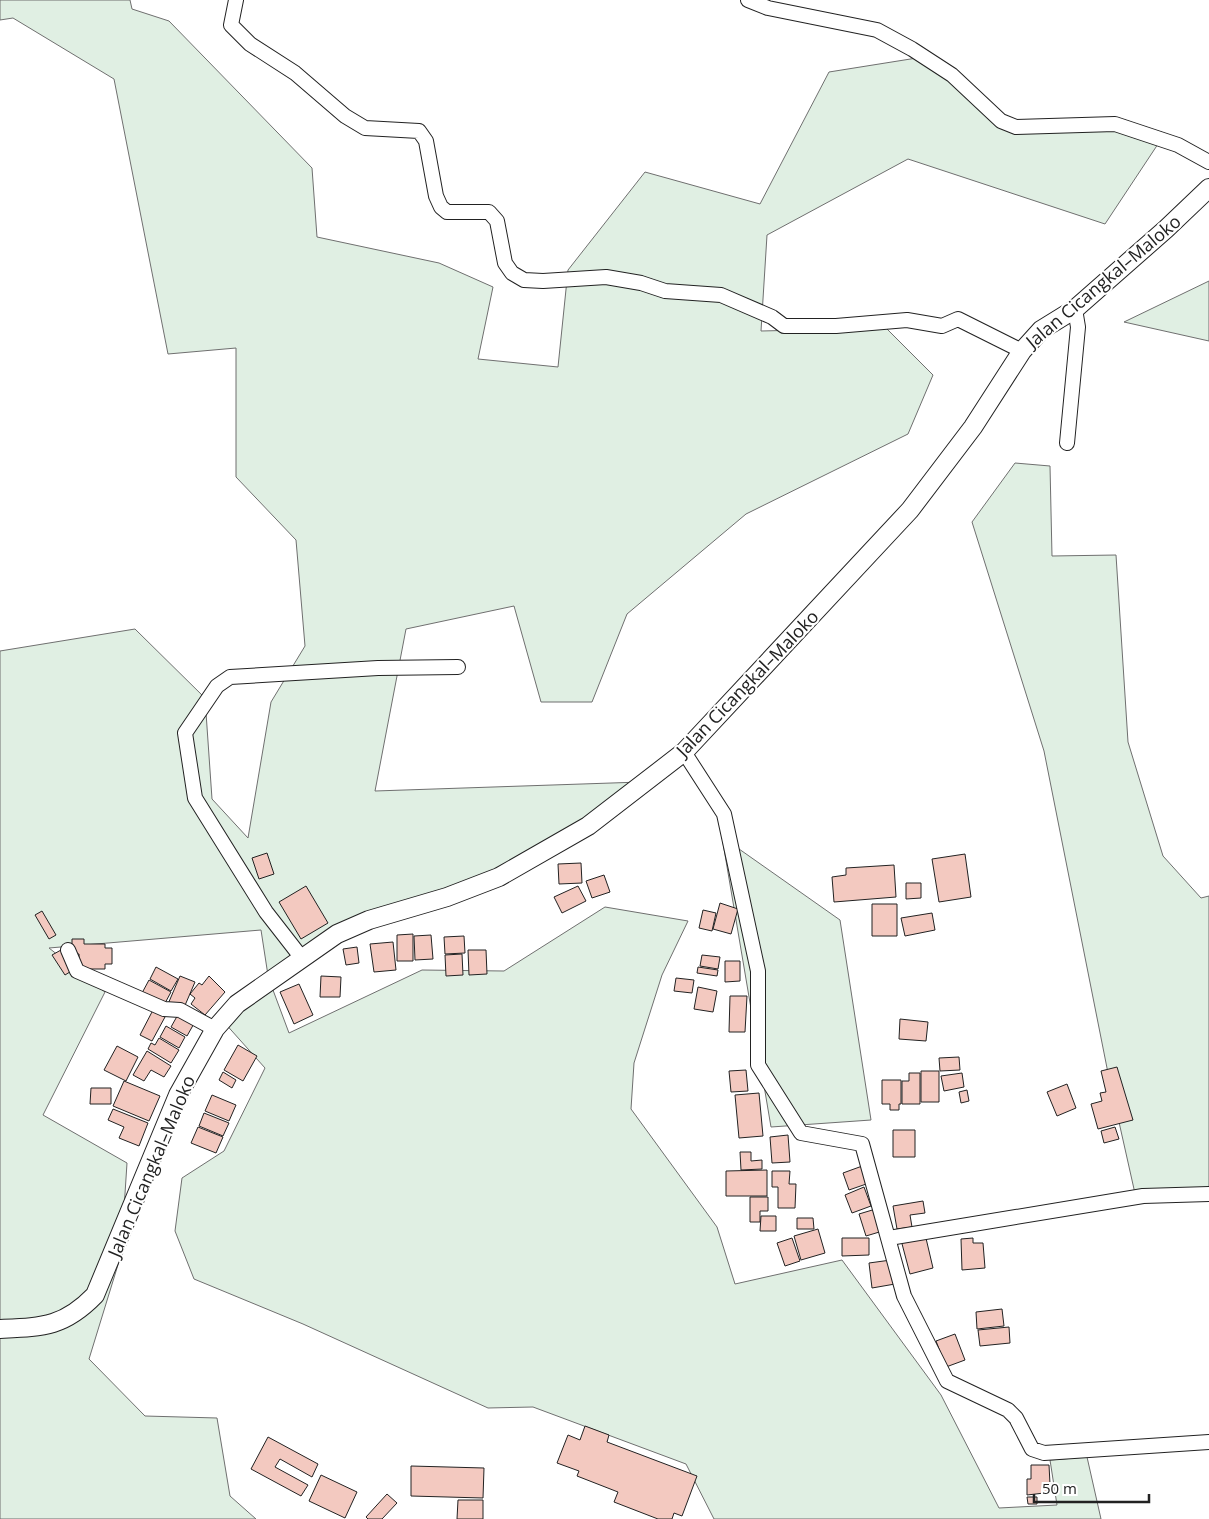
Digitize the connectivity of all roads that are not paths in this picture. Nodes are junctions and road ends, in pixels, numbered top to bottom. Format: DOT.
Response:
graph roads {
  1 [pos="236,0"];
  2 [pos="748,0"];
  3 [pos="1209,162"];
  4 [pos="1209,188"];
  5 [pos="1075,308"];
  6 [pos="1022,351"];
  7 [pos="1067,442"];
  8 [pos="458,667"];
  9 [pos="684,752"];
  10 [pos="68,950"];
  11 [pos="301,957"];
  12 [pos="215,1029"];
  13 [pos="1209,1194"];
  14 [pos="889,1238"];
  15 [pos="0,1329"];
  16 [pos="1209,1442"];
  1 -- 6 [label="street"];
  2 -- 3 [label="street"];
  4 -- 5 [label="street, Jalan Cicangkal–Maloko"];
  5 -- 6 [label="street, Jalan Cicangkal–Maloko"];
  5 -- 7 [label="street"];
  6 -- 9 [label="street, Jalan Cicangkal–Maloko"];
  8 -- 11 [label="street"];
  9 -- 11 [label="street, Jalan Cicangkal–Maloko"];
  9 -- 14 [label="street"];
  10 -- 12 [label="street"];
  11 -- 12 [label="street, Jalan Cicangkal–Maloko"];
  12 -- 15 [label="street, Jalan Cicangkal–Maloko"];
  13 -- 14 [label="street"];
  14 -- 16 [label="street"];
}
